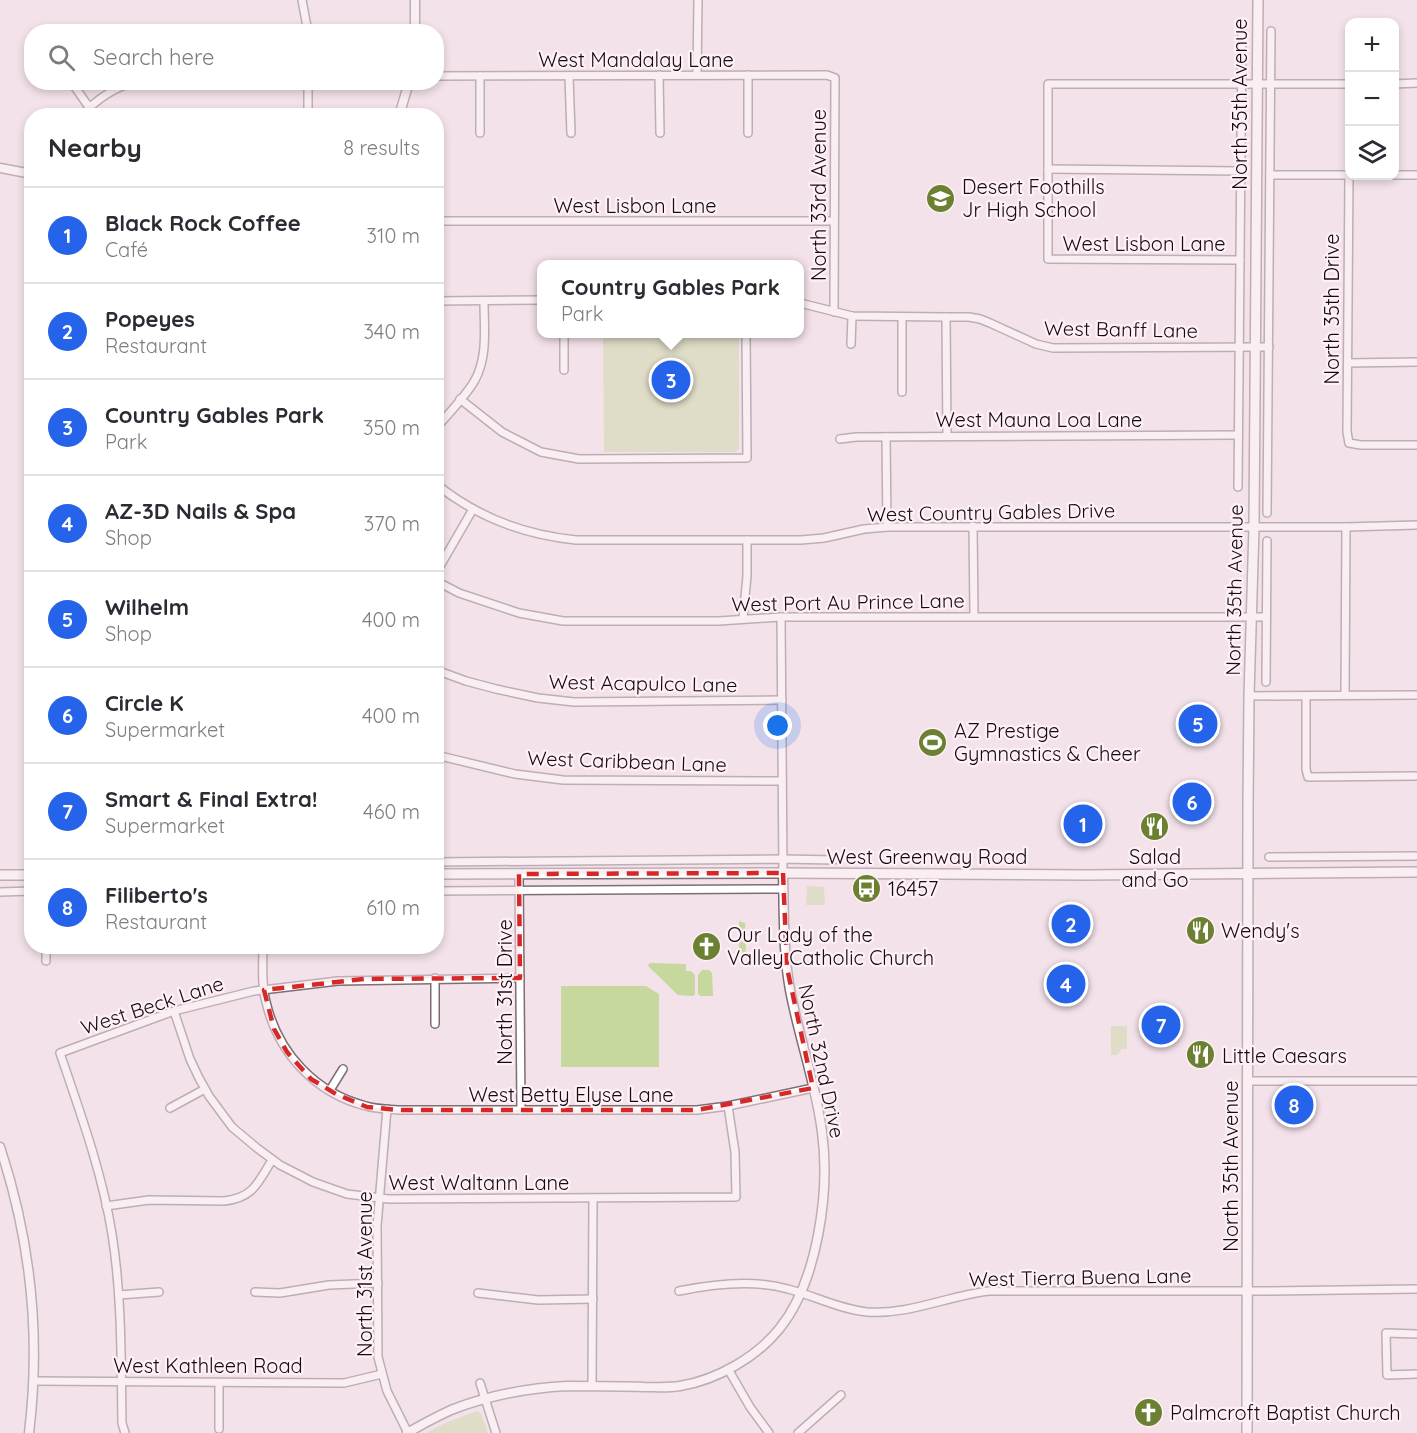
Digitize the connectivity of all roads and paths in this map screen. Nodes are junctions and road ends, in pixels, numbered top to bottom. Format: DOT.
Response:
graph roads {
  1 [pos="302,0"];
  2 [pos="416,0"];
  3 [pos="698,0"];
  4 [pos="1258,0"];
  5 [pos="306,24"];
  6 [pos="415,24"];
  7 [pos="1242,29"];
  8 [pos="1271,31"];
  9 [pos="659,75"];
  10 [pos="697,75"];
  11 [pos="748,75"];
  12 [pos="444,76"];
  13 [pos="480,76"];
  14 [pos="569,76"];
  15 [pos="835,78"];
  16 [pos="1417,83"];
  17 [pos="1241,84"];
  18 [pos="1258,84"];
  19 [pos="1271,84"];
  20 [pos="1345,84"];
  21 [pos="1399,84"];
  22 [pos="77,90"];
  23 [pos="116,90"];
  24 [pos="308,90"];
  25 [pos="407,90"];
  26 [pos="90,107"];
  27 [pos="308,108"];
  28 [pos="401,108"];
  29 [pos="480,133"];
  30 [pos="570,133"];
  31 [pos="660,133"];
  32 [pos="748,133"];
  33 [pos="0,168"];
  34 [pos="1048,170"];
  35 [pos="1241,171"];
  36 [pos="24,172"];
  37 [pos="1270,175"];
  38 [pos="1345,175"];
  39 [pos="1399,175"];
  40 [pos="1417,175"];
  41 [pos="1349,180"];
  42 [pos="444,221"];
  43 [pos="834,221"];
  44 [pos="1240,260"];
  45 [pos="537,300"];
  46 [pos="444,301"];
  47 [pos="484,301"];
  48 [pos="804,304"];
  49 [pos="834,312"];
  50 [pos="852,316"];
  51 [pos="902,317"];
  52 [pos="946,317"];
  53 [pos="564,338"];
  54 [pos="746,338"];
  55 [pos="850,344"];
  56 [pos="1238,347"];
  57 [pos="1255,347"];
  58 [pos="1269,347"];
  59 [pos="1417,362"];
  60 [pos="1348,363"];
  61 [pos="564,370"];
  62 [pos="902,392"];
  63 [pos="460,399"];
  64 [pos="444,418"];
  65 [pos="1238,435"];
  66 [pos="947,436"];
  67 [pos="886,437"];
  68 [pos="840,439"];
  69 [pos="1417,445"];
  70 [pos="1238,487"];
  71 [pos="444,489"];
  72 [pos="473,509"];
  73 [pos="1267,513"];
  74 [pos="1417,525"];
  75 [pos="973,526"];
  76 [pos="887,527"];
  77 [pos="1254,527"];
  78 [pos="1346,527"];
  79 [pos="747,540"];
  80 [pos="1267,541"];
  81 [pos="444,559"];
  82 [pos="444,585"];
  83 [pos="974,616"];
  84 [pos="781,617"];
  85 [pos="1251,617"];
  86 [pos="1266,617"];
  87 [pos="743,618"];
  88 [pos="444,673"];
  89 [pos="1266,682"];
  90 [pos="1345,695"];
  91 [pos="1417,695"];
  92 [pos="1249,696"];
  93 [pos="1306,696"];
  94 [pos="782,700"];
  95 [pos="444,757"];
  96 [pos="1417,776"];
  97 [pos="782,781"];
  98 [pos="1417,856"];
  99 [pos="1269,857"];
  100 [pos="783,859"];
  101 [pos="834,860"];
  102 [pos="444,862"];
  103 [pos="1417,872"];
  104 [pos="783,873"];
  105 [pos="444,874"];
  106 [pos="519,874"];
  107 [pos="1247,874"];
  108 [pos="0,875"];
  109 [pos="24,875"];
  110 [pos="783,889"];
  111 [pos="24,891"];
  112 [pos="444,891"];
  113 [pos="520,891"];
  114 [pos="0,892"];
  115 [pos="46,954"];
  116 [pos="263,954"];
  117 [pos="46,961"];
  118 [pos="435,978"];
  119 [pos="520,978"];
  120 [pos="264,990"];
  121 [pos="174,1011"];
  122 [pos="435,1024"];
  123 [pos="343,1069"];
  124 [pos="1417,1081"];
  125 [pos="1247,1082"];
  126 [pos="813,1088"];
  127 [pos="205,1089"];
  128 [pos="330,1090"];
  129 [pos="728,1106"];
  130 [pos="170,1108"];
  131 [pos="387,1109"];
  132 [pos="521,1110"];
  133 [pos="0,1147"];
  134 [pos="272,1160"];
  135 [pos="380,1198"];
  136 [pos="593,1199"];
  137 [pos="106,1206"];
  138 [pos="378,1283"];
  139 [pos="1417,1289"];
  140 [pos="679,1291"];
  141 [pos="1248,1291"];
  142 [pos="159,1292"];
  143 [pos="255,1292"];
  144 [pos="478,1293"];
  145 [pos="801,1293"];
  146 [pos="119,1295"];
  147 [pos="593,1299"];
  148 [pos="1417,1334"];
  149 [pos="728,1369"];
  150 [pos="382,1374"];
  151 [pos="1417,1374"];
  152 [pos="34,1381"];
  153 [pos="121,1381"];
  154 [pos="219,1383"];
  155 [pos="480,1383"];
  156 [pos="592,1386"];
  157 [pos="841,1395"];
  158 [pos="485,1400"];
  159 [pos="219,1428"];
  160 [pos="28,1433"];
  161 [pos="124,1433"];
  162 [pos="407,1433"];
  163 [pos="496,1433"];
  164 [pos="769,1433"];
  165 [pos="798,1433"];
  166 [pos="1247,1433"];
  1 -- 5 [label="street"];
  2 -- 6 [label="street"];
  3 -- 10 [label="street"];
  4 -- 18 [label="main road, North 35th Avenue"];
  7 -- 17 [label="street, North 35th Avenue"];
  8 -- 19 [label="street, North 35th Avenue"];
  9 -- 10 [label="street, West Mandalay Lane"];
  9 -- 14 [label="street, West Mandalay Lane"];
  9 -- 31 [label="street"];
  10 -- 11 [label="street, West Mandalay Lane"];
  11 -- 15 [label="street, West Mandalay Lane"];
  11 -- 32 [label="street"];
  12 -- 13 [label="street, West Mandalay Lane"];
  13 -- 14 [label="street, West Mandalay Lane"];
  13 -- 29 [label="street"];
  14 -- 30 [label="street"];
  15 -- 43 [label="street, North 33rd Avenue"];
  16 -- 21 [label="street"];
  17 -- 18 [label="street"];
  17 -- 34 [label="street"];
  17 -- 35 [label="street, North 35th Avenue"];
  18 -- 19 [label="street"];
  18 -- 57 [label="main road, North 35th Avenue"];
  19 -- 20 [label="street"];
  19 -- 37 [label="street, North 35th Avenue"];
  22 -- 26 [label="street"];
  23 -- 26 [label="street"];
  24 -- 27 [label="street"];
  25 -- 28 [label="street"];
  33 -- 36 [label="street"];
  34 -- 35 [label="street"];
  34 -- 44 [label="street, West Lisbon Lane"];
  35 -- 44 [label="street, North 35th Avenue"];
  37 -- 38 [label="street"];
  37 -- 58 [label="street, North 35th Avenue"];
  39 -- 40 [label="street"];
  41 -- 60 [label="street, North 35th Drive"];
  42 -- 43 [label="street, West Lisbon Lane"];
  43 -- 49 [label="street, North 33rd Avenue"];
  44 -- 56 [label="street, North 35th Avenue"];
  45 -- 47 [label="street"];
  46 -- 47 [label="street"];
  47 -- 63 [label="street"];
  48 -- 49 [label="street, West Banff Lane"];
  49 -- 50 [label="street, West Banff Lane"];
  50 -- 51 [label="street, West Banff Lane"];
  50 -- 55 [label="street"];
  51 -- 52 [label="street, West Banff Lane"];
  51 -- 62 [label="street"];
  52 -- 56 [label="street, West Banff Lane"];
  52 -- 66 [label="street"];
  53 -- 61 [label="street"];
  54 -- 63 [label="street"];
  56 -- 57 [label="street, West Banff Lane"];
  56 -- 65 [label="street, North 35th Avenue"];
  57 -- 58 [label="street, West Banff Lane"];
  57 -- 77 [label="main road, North 35th Avenue"];
  58 -- 73 [label="street, North 35th Avenue"];
  59 -- 60 [label="street"];
  60 -- 69 [label="street, North 35th Drive"];
  63 -- 64 [label="street"];
  65 -- 66 [label="street, West Mauna Loa Lane"];
  65 -- 70 [label="street, North 35th Avenue"];
  66 -- 67 [label="street, West Mauna Loa Lane"];
  67 -- 68 [label="street, West Mauna Loa Lane"];
  67 -- 76 [label="street"];
  71 -- 72 [label="street, West Country Gables Drive"];
  72 -- 79 [label="street, West Country Gables Drive"];
  72 -- 81 [label="street"];
  74 -- 78 [label="street, West Country Gables Drive"];
  75 -- 76 [label="street, West Country Gables Drive"];
  75 -- 77 [label="street, West Country Gables Drive"];
  75 -- 83 [label="street"];
  76 -- 79 [label="street, West Country Gables Drive"];
  77 -- 78 [label="street, West Country Gables Drive"];
  77 -- 85 [label="main road, North 35th Avenue"];
  78 -- 90 [label="street"];
  79 -- 87 [label="street"];
  80 -- 86 [label="street, North 35th Avenue"];
  82 -- 87 [label="street, West Port Au Prince Lane"];
  83 -- 84 [label="street, West Port Au Prince Lane"];
  83 -- 85 [label="street, West Port Au Prince Lane"];
  84 -- 87 [label="street, West Port Au Prince Lane"];
  84 -- 94 [label="street, North 32nd Drive"];
  85 -- 86 [label="street, West Port Au Prince Lane"];
  85 -- 92 [label="main road, North 35th Avenue"];
  86 -- 89 [label="street, North 35th Avenue"];
  88 -- 94 [label="street, West Acapulco Lane"];
  90 -- 91 [label="street"];
  90 -- 93 [label="street"];
  92 -- 93 [label="street"];
  92 -- 107 [label="main road, North 35th Avenue"];
  93 -- 96 [label="street"];
  94 -- 97 [label="street, North 32nd Drive"];
  95 -- 97 [label="street, West Caribbean Lane"];
  97 -- 100 [label="street, North 32nd Drive"];
  98 -- 99 [label="street"];
  100 -- 101 [label="street, West Greenway Road"];
  100 -- 102 [label="street, West Greenway Road"];
  100 -- 104 [label="street, North 32nd Drive"];
  103 -- 107 [label="main road, West Greenway Road"];
  104 -- 106 [label="main road, West Greenway Road"];
  104 -- 107 [label="main road, West Greenway Road"];
  104 -- 110 [label="street, North 32nd Drive"];
  105 -- 106 [label="main road, West Greenway Road"];
  106 -- 113 [label="street, North 31st Drive"];
  107 -- 125 [label="main road, North 35th Avenue"];
  108 -- 109 [label="main road"];
  110 -- 113 [label="street"];
  110 -- 126 [label="street, North 32nd Drive"];
  111 -- 114 [label="street"];
  112 -- 113 [label="street"];
  113 -- 119 [label="street, North 31st Drive"];
  115 -- 117 [label="street"];
  116 -- 120 [label="street"];
  118 -- 119 [label="street, West Beck Lane"];
  118 -- 120 [label="street, West Beck Lane"];
  118 -- 122 [label="street"];
  119 -- 132 [label="street, North 31st Drive"];
  120 -- 121 [label="street, West Beck Lane"];
  120 -- 128 [label="street, West Betty Elyse Lane"];
  121 -- 127 [label="street, West Waltann Lane"];
  121 -- 137 [label="street, West Beck Lane"];
  123 -- 128 [label="street"];
  124 -- 125 [label="street"];
  125 -- 141 [label="main road, North 35th Avenue"];
  126 -- 129 [label="street, West Betty Elyse Lane"];
  126 -- 145 [label="street, North 32nd Drive"];
  127 -- 130 [label="street"];
  127 -- 134 [label="street, West Waltann Lane"];
  128 -- 131 [label="street, West Betty Elyse Lane"];
  129 -- 132 [label="street, West Betty Elyse Lane"];
  129 -- 136 [label="street, West Waltann Lane"];
  131 -- 132 [label="street, West Betty Elyse Lane"];
  131 -- 135 [label="street, North 31st Avenue"];
  133 -- 152 [label="street"];
  134 -- 135 [label="street, West Waltann Lane"];
  134 -- 137 [label="street"];
  135 -- 136 [label="street, West Waltann Lane"];
  135 -- 138 [label="street, North 31st Avenue"];
  136 -- 147 [label="street"];
  137 -- 146 [label="street"];
  138 -- 143 [label="street"];
  138 -- 150 [label="street, North 31st Avenue"];
  139 -- 141 [label="street, West Tierra Buena Lane"];
  140 -- 145 [label="street, West Tierra Buena Lane"];
  141 -- 145 [label="street, West Tierra Buena Lane"];
  141 -- 166 [label="main road, North 35th Avenue"];
  142 -- 146 [label="street"];
  144 -- 147 [label="street"];
  145 -- 149 [label="street, North 32nd Drive"];
  146 -- 153 [label="street"];
  147 -- 156 [label="street"];
  148 -- 151 [label="street"];
  149 -- 156 [label="street, North 32nd Drive"];
  149 -- 164 [label="street"];
  150 -- 154 [label="street, West Kathleen Road"];
  150 -- 162 [label="street, North 31st Avenue"];
  152 -- 153 [label="street, West Kathleen Road"];
  152 -- 160 [label="street"];
  153 -- 154 [label="street, West Kathleen Road"];
  153 -- 161 [label="street"];
  154 -- 159 [label="street"];
  155 -- 158 [label="street"];
  156 -- 158 [label="street, North 32nd Drive"];
  157 -- 165 [label="street"];
  158 -- 162 [label="street, North 32nd Drive"];
  158 -- 163 [label="street"];
}
